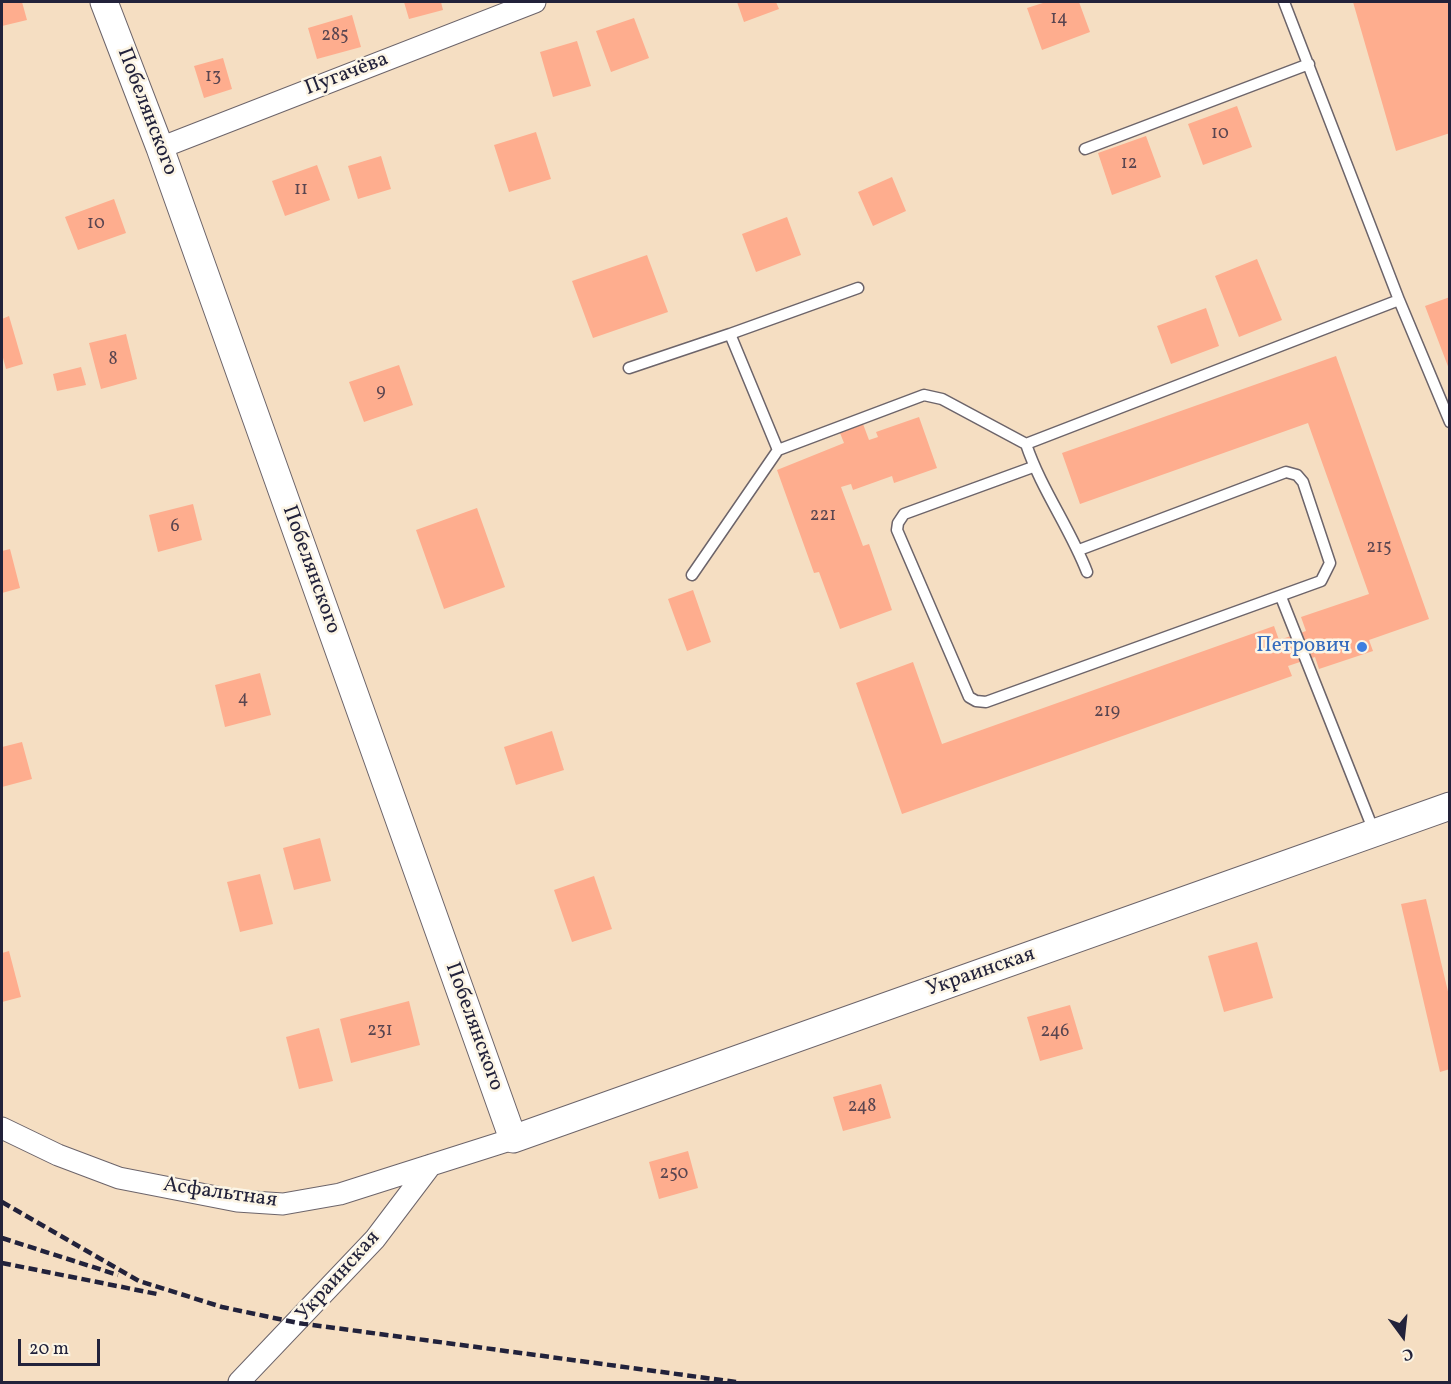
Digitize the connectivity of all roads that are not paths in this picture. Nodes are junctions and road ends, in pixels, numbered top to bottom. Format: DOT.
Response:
graph roads {
  1 [pos="104,2"];
  2 [pos="535,2"];
  3 [pos="1284,2"];
  4 [pos="484,11"];
  5 [pos="1309,64"];
  6 [pos="160,148"];
  7 [pos="1084,149"];
  8 [pos="858,288"];
  9 [pos="1398,300"];
  10 [pos="730,334"];
  11 [pos="629,368"];
  12 [pos="1449,422"];
  13 [pos="1026,444"];
  14 [pos="778,450"];
  15 [pos="1033,467"];
  16 [pos="1079,550"];
  17 [pos="1087,572"];
  18 [pos="692,574"];
  19 [pos="1281,597"];
  20 [pos="1449,806"];
  21 [pos="1375,834"];
  22 [pos="2,1128"];
  23 [pos="513,1139"];
  24 [pos="431,1165"];
  25 [pos="239,1383"];
  1 -- 6 [label="street, Побелянского"];
  2 -- 4 [label="street, Пугачёва"];
  3 -- 5 [label="lane"];
  4 -- 6 [label="street, Пугачёва"];
  5 -- 7 [label="lane"];
  5 -- 9 [label="lane"];
  6 -- 23 [label="street, Побелянского"];
  8 -- 10 [label="lane"];
  9 -- 12 [label="lane"];
  9 -- 13 [label="lane"];
  10 -- 11 [label="lane"];
  10 -- 14 [label="lane"];
  13 -- 14 [label="lane"];
  13 -- 15 [label="lane"];
  14 -- 18 [label="lane"];
  15 -- 16 [label="lane"];
  15 -- 19 [label="lane"];
  16 -- 17 [label="lane"];
  16 -- 19 [label="lane"];
  19 -- 21 [label="lane"];
  20 -- 21 [label="street, Украинская"];
  21 -- 23 [label="street, Украинская"];
  22 -- 24 [label="street, Асфальтная"];
  23 -- 24 [label="street, Асфальтная"];
  24 -- 25 [label="street, Украинская"];
}
